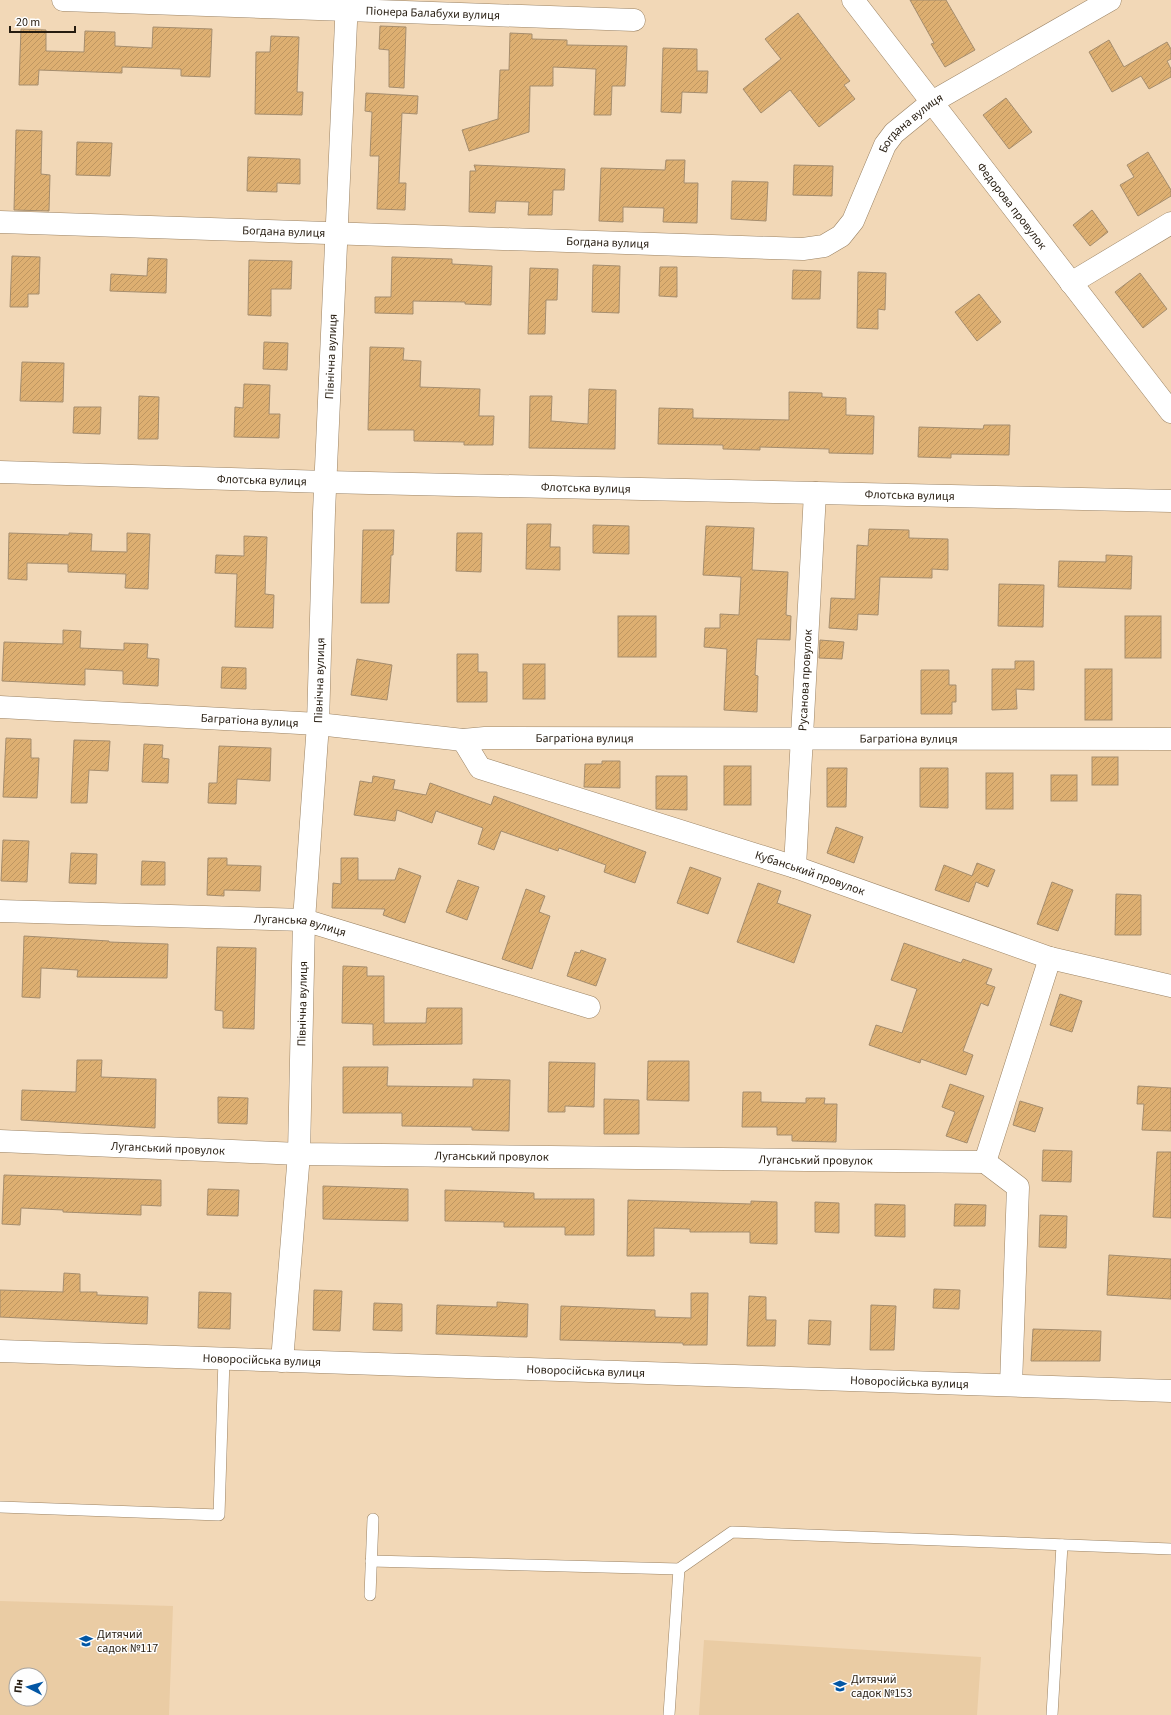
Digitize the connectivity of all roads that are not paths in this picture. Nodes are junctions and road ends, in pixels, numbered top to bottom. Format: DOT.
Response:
graph roads {
  1 [pos="63,0"];
  2 [pos="853,0"];
  3 [pos="1110,0"];
  4 [pos="347,5"];
  5 [pos="634,20"];
  6 [pos="932,102"];
  7 [pos="0,222"];
  8 [pos="1171,223"];
  9 [pos="338,234"];
  10 [pos="1071,283"];
  11 [pos="1171,412"];
  12 [pos="0,472"];
  13 [pos="326,482"];
  14 [pos="815,493"];
  15 [pos="1171,501"];
  16 [pos="0,707"];
  17 [pos="318,724"];
  18 [pos="803,739"];
  19 [pos="463,740"];
  20 [pos="1171,740"];
  21 [pos="795,867"];
  22 [pos="0,911"];
  23 [pos="304,920"];
  24 [pos="1050,958"];
  25 [pos="1171,986"];
  26 [pos="589,1007"];
  27 [pos="0,1141"];
  28 [pos="299,1154"];
  29 [pos="984,1162"];
  30 [pos="0,1351"];
  31 [pos="224,1359"];
  32 [pos="282,1361"];
  33 [pos="1012,1385"];
  34 [pos="1171,1390"];
  35 [pos="0,1507"];
  36 [pos="373,1519"];
  37 [pos="1062,1545"];
  38 [pos="1171,1549"];
  39 [pos="372,1561"];
  40 [pos="679,1569"];
  41 [pos="370,1595"];
  42 [pos="669,1715"];
  43 [pos="1052,1715"];
  1 -- 4 [label="street, Піонера Балабухи вулиця"];
  2 -- 6 [label="street, Федорова провулок"];
  3 -- 6 [label="street, Богдана вулиця"];
  4 -- 5 [label="street, Піонера Балабухи вулиця"];
  4 -- 9 [label="street, Північна вулиця"];
  6 -- 9 [label="street, Богдана вулиця"];
  6 -- 10 [label="street, Федорова провулок"];
  7 -- 9 [label="street, Богдана вулиця"];
  8 -- 10 [label="street"];
  9 -- 13 [label="street, Північна вулиця"];
  10 -- 11 [label="street, Федорова провулок"];
  12 -- 13 [label="street, Флотська вулиця"];
  13 -- 14 [label="street, Флотська вулиця"];
  13 -- 17 [label="street, Північна вулиця"];
  14 -- 15 [label="street, Флотська вулиця"];
  14 -- 18 [label="street, Русанова провулок"];
  16 -- 17 [label="street, Багратіона вулиця"];
  17 -- 19 [label="street, Багратіона вулиця"];
  17 -- 23 [label="street, Північна вулиця"];
  18 -- 19 [label="street, Багратіона вулиця"];
  18 -- 20 [label="street, Багратіона вулиця"];
  18 -- 21 [label="street, Русанова провулок"];
  19 -- 21 [label="street, Кубанський провулок"];
  21 -- 24 [label="street, Кубанський провулок"];
  22 -- 23 [label="street, Луганська вулиця"];
  23 -- 26 [label="street, Луганська вулиця"];
  23 -- 28 [label="street, Північна вулиця"];
  24 -- 25 [label="street, Кубанський провулок"];
  24 -- 29 [label="street"];
  27 -- 28 [label="street, Луганський провулок"];
  28 -- 29 [label="street, Луганський провулок"];
  28 -- 32 [label="street, Північна вулиця"];
  29 -- 33 [label="street"];
  30 -- 31 [label="street, Новоросійська вулиця"];
  31 -- 32 [label="street, Новоросійська вулиця"];
  31 -- 35 [label="lane"];
  32 -- 33 [label="street, Новоросійська вулиця"];
  33 -- 34 [label="street, Новоросійська вулиця"];
  36 -- 39 [label="lane"];
  37 -- 38 [label="lane"];
  37 -- 40 [label="lane"];
  37 -- 43 [label="lane"];
  39 -- 40 [label="lane"];
  39 -- 41 [label="lane"];
  40 -- 42 [label="lane"];
}
